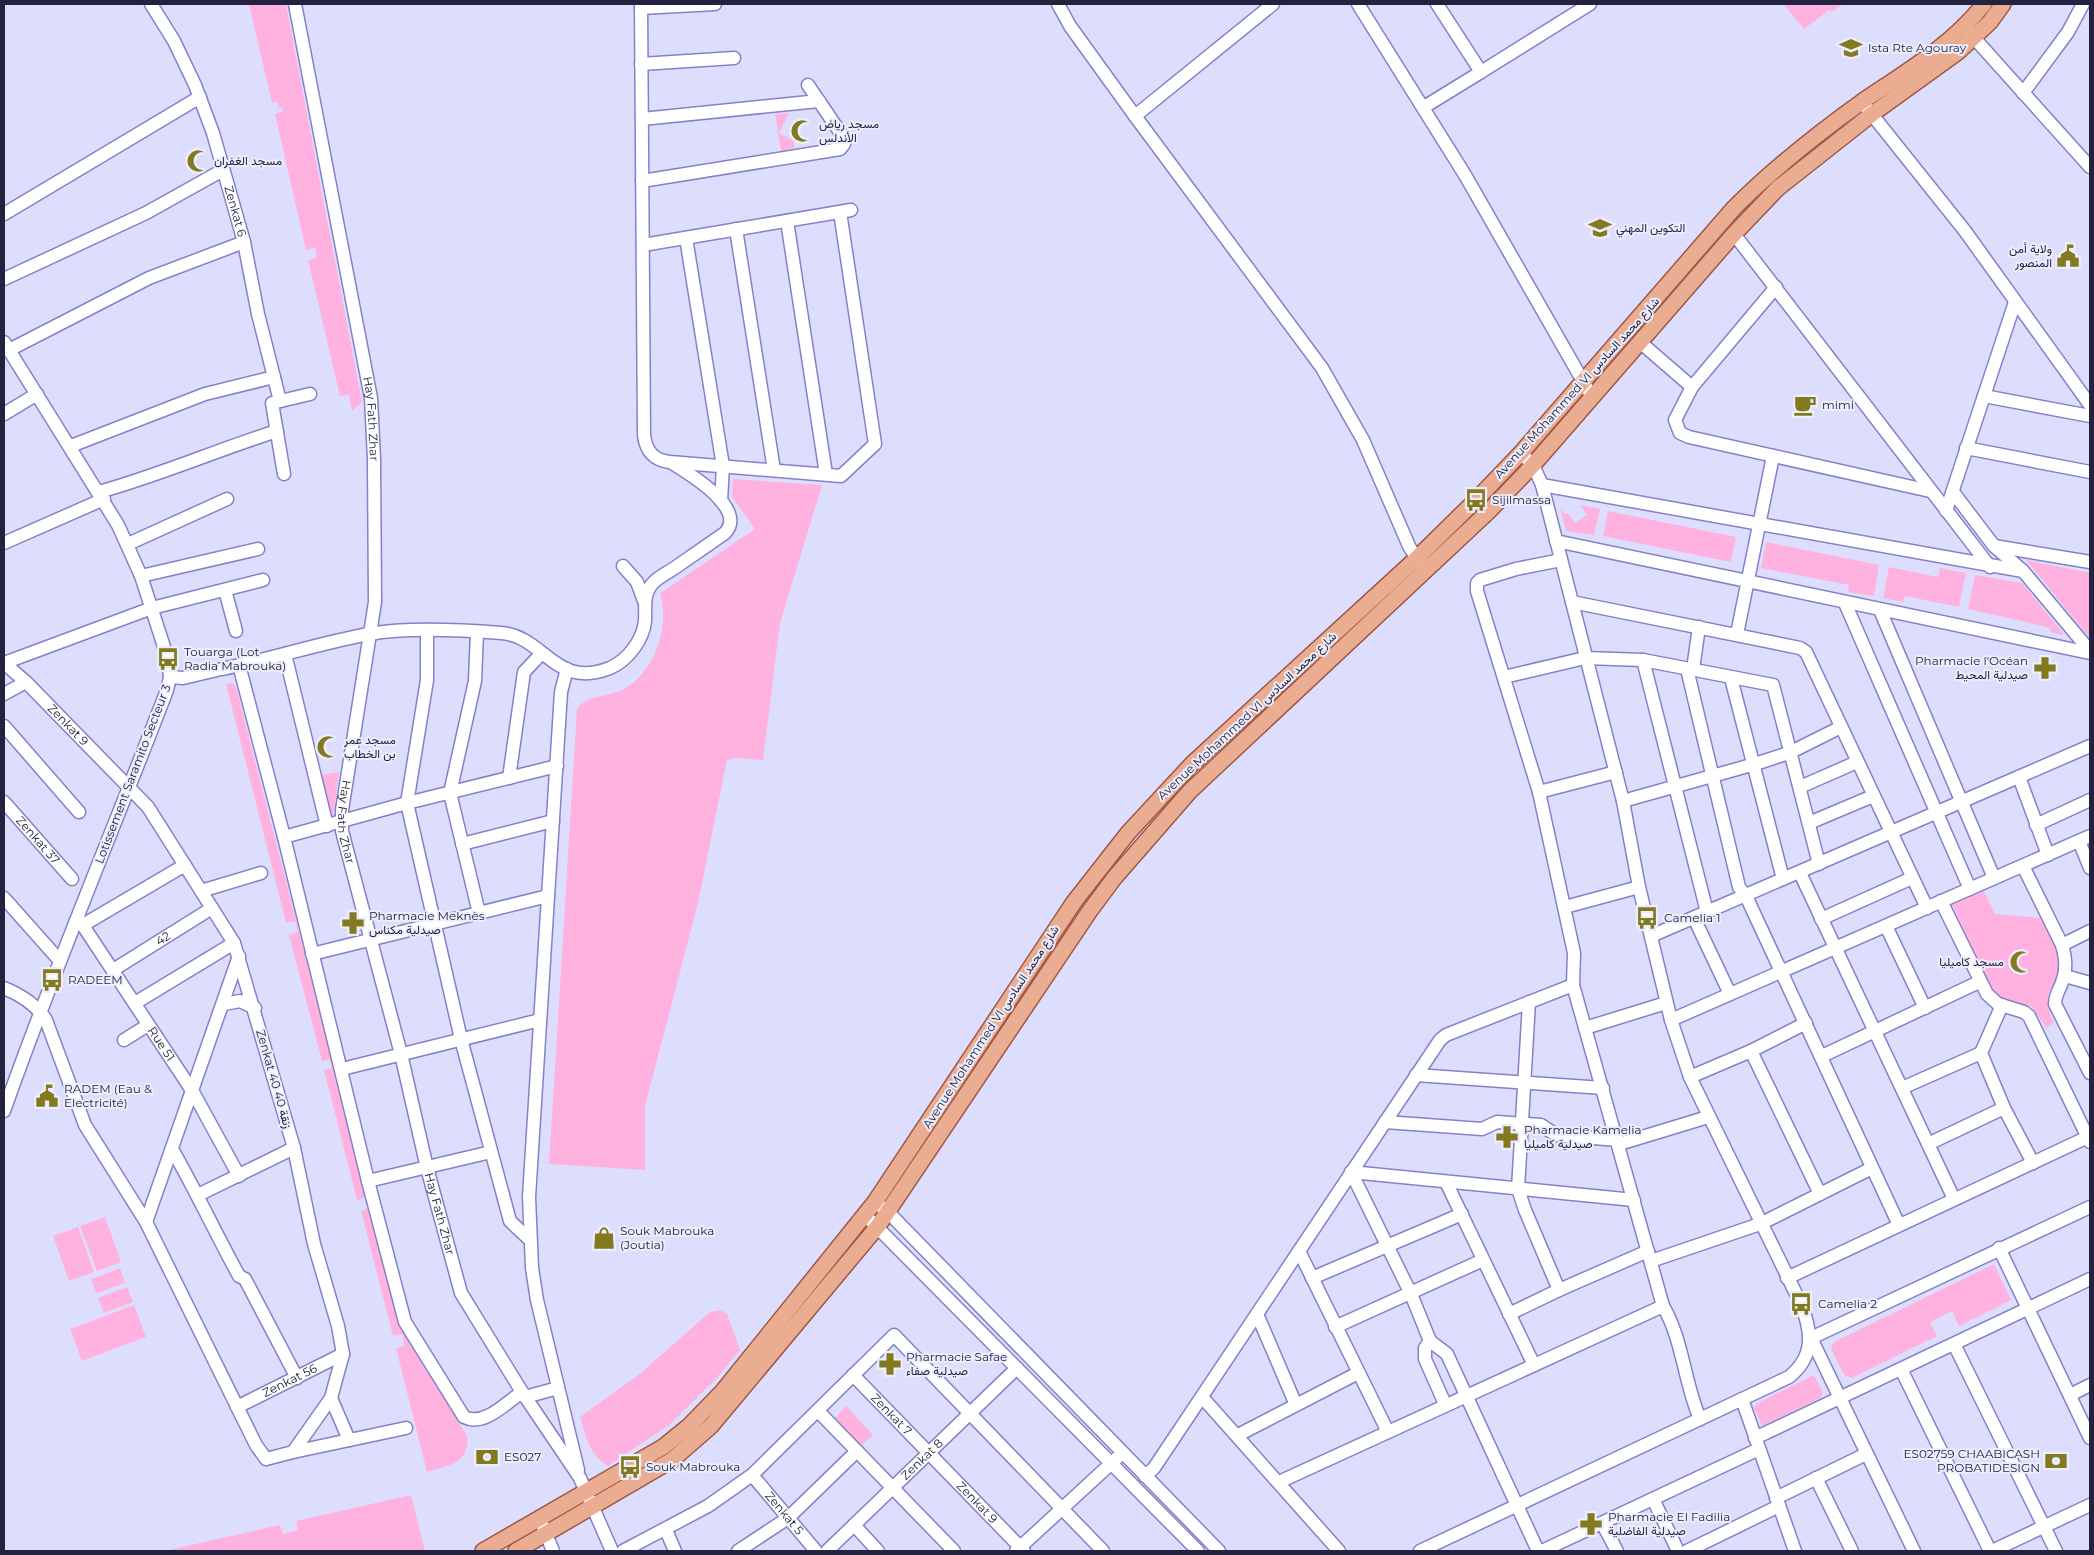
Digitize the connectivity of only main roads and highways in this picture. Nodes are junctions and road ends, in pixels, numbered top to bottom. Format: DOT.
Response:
graph roads {
  1 [pos="1984,4"];
  2 [pos="2003,4"];
  3 [pos="1969,32"];
  4 [pos="1178,778"];
  5 [pos="1190,790"];
  6 [pos="1036,957"];
  7 [pos="1050,967"];
  8 [pos="993,1023"];
  9 [pos="1006,1033"];
  10 [pos="483,1551"];
  11 [pos="516,1551"];
  1 -- 3 [label="main road, Avenue Mohammed VI شارع محمد السادس"];
  2 -- 3 [label="main road, Avenue Mohammed VI شارع محمد السادس"];
  3 -- 4 [label="main road, Avenue Mohammed VI شارع محمد السادس"];
  3 -- 5 [label="main road, Avenue Mohammed VI شارع محمد السادس"];
  4 -- 5 [label="main road"];
  4 -- 6 [label="main road, Avenue Mohammed VI شارع محمد السادس"];
  5 -- 7 [label="main road, Avenue Mohammed VI شارع محمد السادس"];
  6 -- 7 [label="main road"];
  6 -- 8 [label="main road, Avenue Mohammed VI شارع محمد السادس"];
  7 -- 9 [label="main road, Avenue Mohammed VI شارع محمد السادس"];
  8 -- 9 [label="main road"];
  8 -- 10 [label="main road, Avenue Mohammed VI شارع محمد السادس"];
  9 -- 11 [label="main road, Avenue Mohammed VI شارع محمد السادس"];
}
